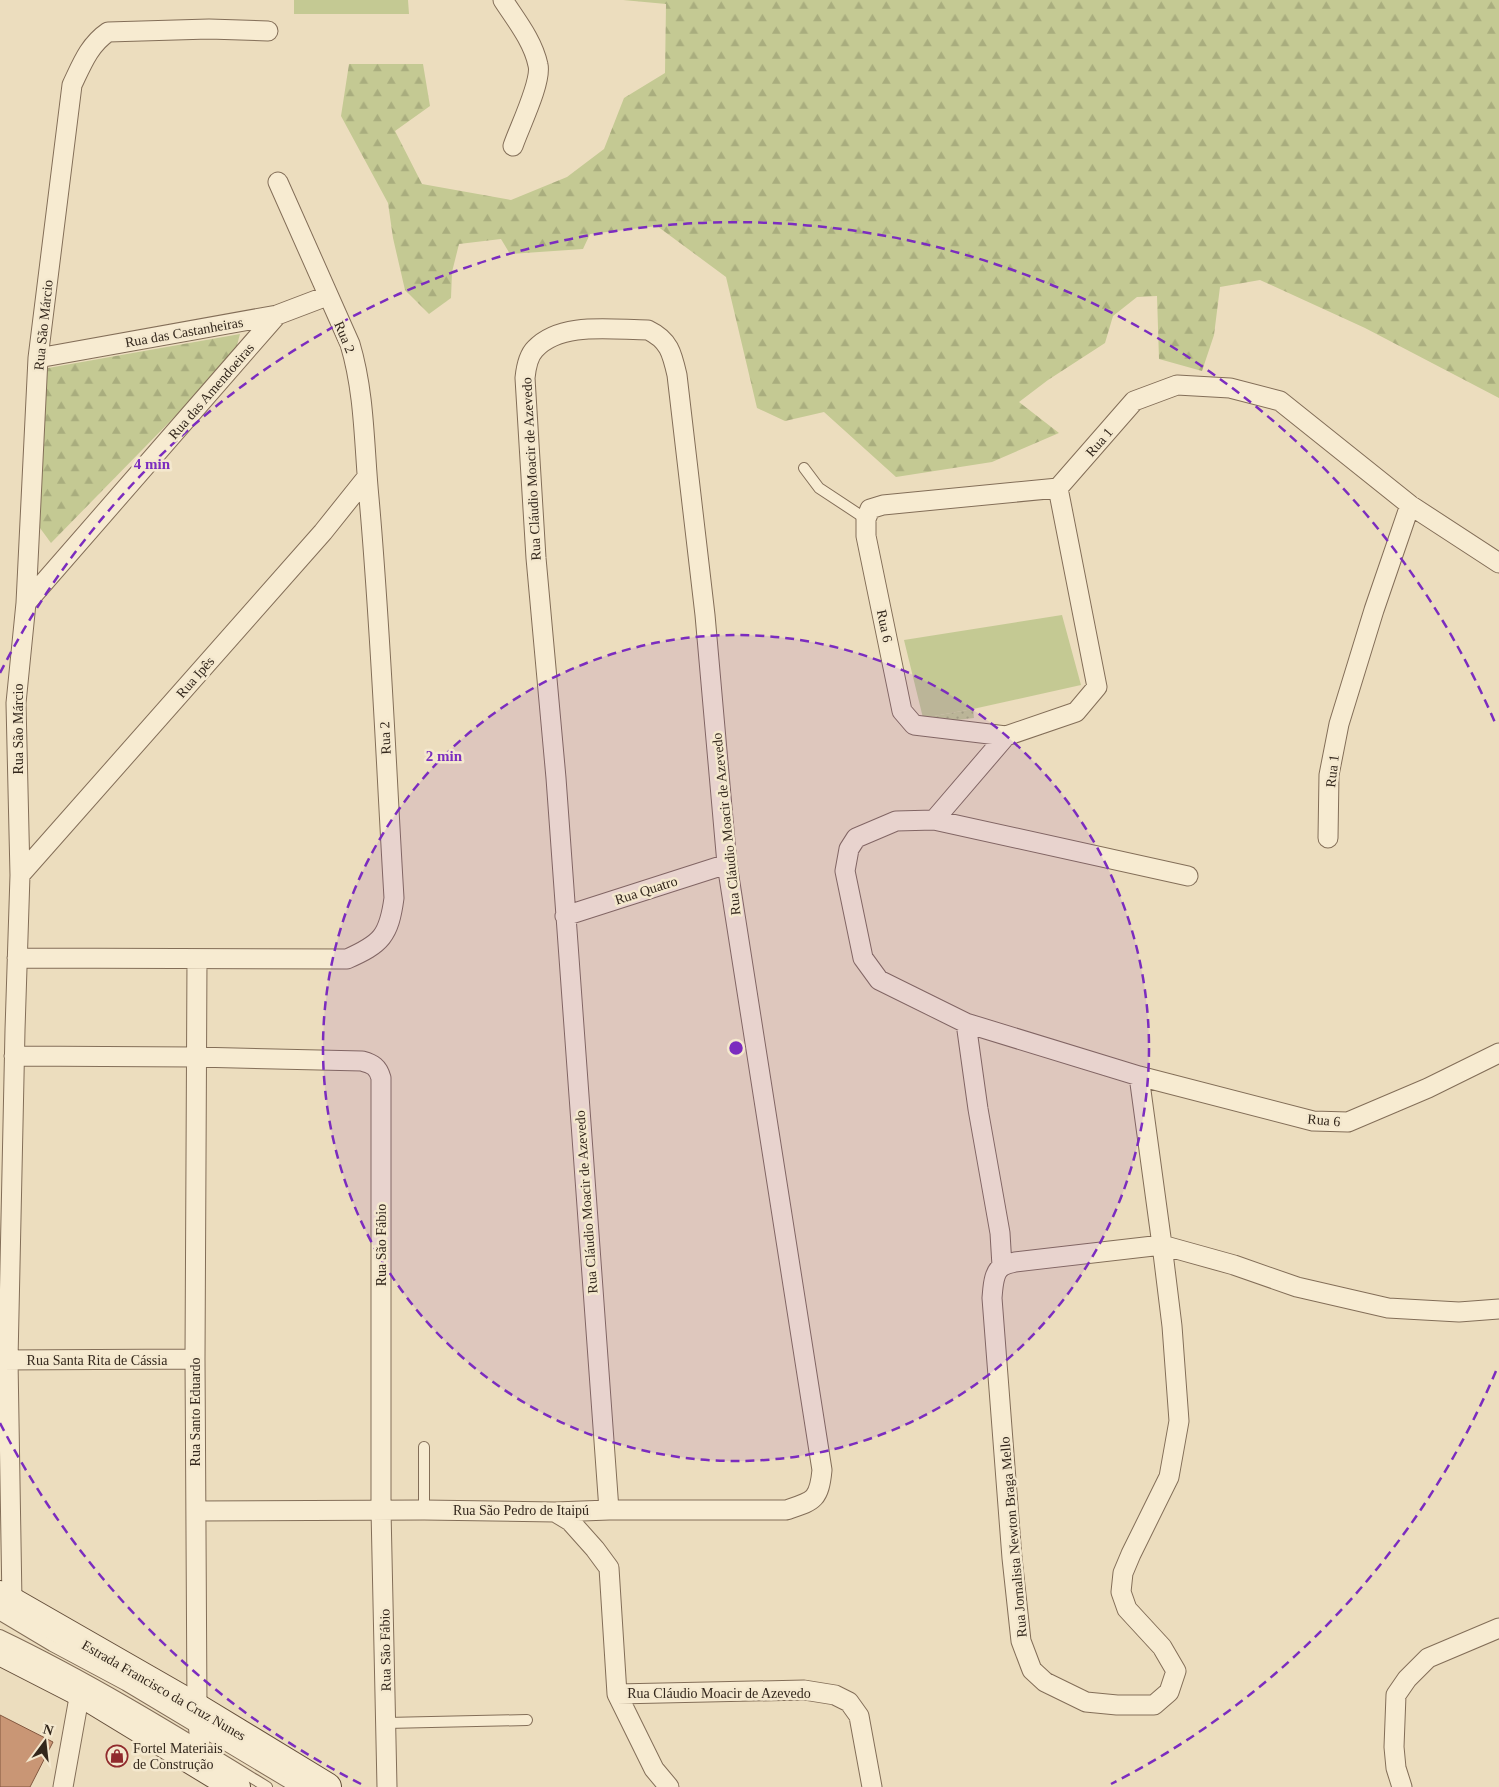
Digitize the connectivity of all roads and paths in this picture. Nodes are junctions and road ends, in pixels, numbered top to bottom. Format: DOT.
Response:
graph roads {
  1 [pos="503,0"];
  2 [pos="268,31"];
  3 [pos="513,146"];
  4 [pos="278,182"];
  5 [pos="327,296"];
  6 [pos="278,315"];
  7 [pos="38,358"];
  8 [pos="804,468"];
  9 [pos="367,477"];
  10 [pos="1058,488"];
  11 [pos="1410,505"];
  12 [pos="866,519"];
  13 [pos="1499,563"];
  14 [pos="26,603"];
  15 [pos="1006,736"];
  16 [pos="934,820"];
  17 [pos="1328,838"];
  18 [pos="727,864"];
  19 [pos="20,876"];
  20 [pos="1188,876"];
  21 [pos="565,916"];
  22 [pos="17,958"];
  23 [pos="197,959"];
  24 [pos="966,1023"];
  25 [pos="1499,1053"];
  26 [pos="14,1056"];
  27 [pos="195,1056"];
  28 [pos="1139,1076"];
  29 [pos="1162,1245"];
  30 [pos="1002,1266"];
  31 [pos="1499,1309"];
  32 [pos="195,1359"];
  33 [pos="4,1360"];
  34 [pos="424,1447"];
  35 [pos="822,1470"];
  36 [pos="382,1510"];
  37 [pos="424,1510"];
  38 [pos="609,1510"];
  39 [pos="196,1511"];
  40 [pos="555,1512"];
  41 [pos="4,1604"];
  42 [pos="1499,1628"];
  43 [pos="0,1635"];
  44 [pos="0,1651"];
  45 [pos="80,1692"];
  46 [pos="617,1694"];
  47 [pos="527,1720"];
  48 [pos="386,1723"];
  49 [pos="200,1737"];
  50 [pos="63,1787"];
  51 [pos="236,1787"];
  52 [pos="266,1787"];
  53 [pos="295,1787"];
  54 [pos="327,1787"];
  55 [pos="387,1787"];
  56 [pos="669,1787"];
  57 [pos="872,1787"];
  58 [pos="1402,1787"];
  1 -- 3 [label="street"];
  2 -- 7 [label="street, Rua São Márcio"];
  4 -- 5 [label="street, Rua 2"];
  5 -- 6 [label="street, Rua das Castanheiras"];
  5 -- 9 [label="street, Rua 2"];
  6 -- 7 [label="street, Rua das Castanheiras"];
  6 -- 14 [label="street, Rua das Amendoeiras"];
  7 -- 14 [label="street, Rua São Márcio"];
  8 -- 12 [label="lane"];
  9 -- 19 [label="street, Rua Ipês"];
  9 -- 23 [label="street, Rua 2"];
  10 -- 11 [label="street, Rua 1"];
  10 -- 12 [label="street"];
  10 -- 15 [label="street"];
  11 -- 13 [label="street, Rua 1"];
  11 -- 17 [label="street, Rua 1"];
  12 -- 15 [label="street, Rua 6"];
  14 -- 19 [label="street, Rua São Márcio"];
  15 -- 16 [label="street"];
  16 -- 20 [label="street, Rua 6"];
  16 -- 24 [label="street, Rua 6"];
  18 -- 21 [label="street, Rua Quatro"];
  18 -- 21 [label="street, Rua Cláudio Moacir de Azevedo"];
  18 -- 35 [label="street, Rua Cláudio Moacir de Azevedo"];
  19 -- 22 [label="street, Rua São Márcio"];
  21 -- 38 [label="street, Rua Cláudio Moacir de Azevedo"];
  22 -- 23 [label="street, Rua 2"];
  22 -- 26 [label="street, Rua São Márcio"];
  23 -- 27 [label="street, Rua Santo Eduardo"];
  24 -- 28 [label="street, Rua 6"];
  24 -- 30 [label="street"];
  25 -- 28 [label="street, Rua 6"];
  26 -- 27 [label="street, Rua São Fábio"];
  26 -- 33 [label="street, Rua São Márcio"];
  27 -- 32 [label="street, Rua Santo Eduardo"];
  27 -- 36 [label="street, Rua São Fábio"];
  28 -- 29 [label="street"];
  29 -- 30 [label="street"];
  29 -- 30 [label="street, Rua Jornalista Newton Braga Mello"];
  29 -- 31 [label="street"];
  32 -- 33 [label="street, Rua Santa Rita de Cássia"];
  32 -- 39 [label="street, Rua Santo Eduardo"];
  33 -- 41 [label="street, Rua São Márcio"];
  34 -- 37 [label="lane"];
  35 -- 38 [label="street, Rua São Pedro de Itaipú"];
  36 -- 37 [label="street, Rua São Pedro de Itaipú"];
  36 -- 39 [label="street, Rua São Pedro de Itaipú"];
  36 -- 48 [label="street, Rua São Fábio"];
  37 -- 40 [label="street, Rua São Pedro de Itaipú"];
  38 -- 40 [label="street, Rua São Pedro de Itaipú"];
  39 -- 49 [label="street, Rua Santo Eduardo"];
  40 -- 46 [label="street, Rua Cláudio Moacir de Azevedo"];
  41 -- 49 [label="main road, Estrada Francisco da Cruz Nunes"];
  42 -- 58 [label="street"];
  43 -- 49 [label="lane"];
  44 -- 45 [label="main road, Estrada Francisco da Cruz Nunes"];
  45 -- 49 [label="main road, Estrada Francisco da Cruz Nunes"];
  45 -- 50 [label="street"];
  46 -- 56 [label="street, Rua Cláudio Moacir de Azevedo"];
  46 -- 57 [label="street, Rua Cláudio Moacir de Azevedo"];
  47 -- 48 [label="lane"];
  48 -- 55 [label="street, Rua São Fábio"];
  49 -- 51 [label="main road, Estrada Francisco da Cruz Nunes"];
  49 -- 52 [label="lane"];
  49 -- 53 [label="lane"];
  49 -- 54 [label="main road, Estrada Francisco da Cruz Nunes"];
}
